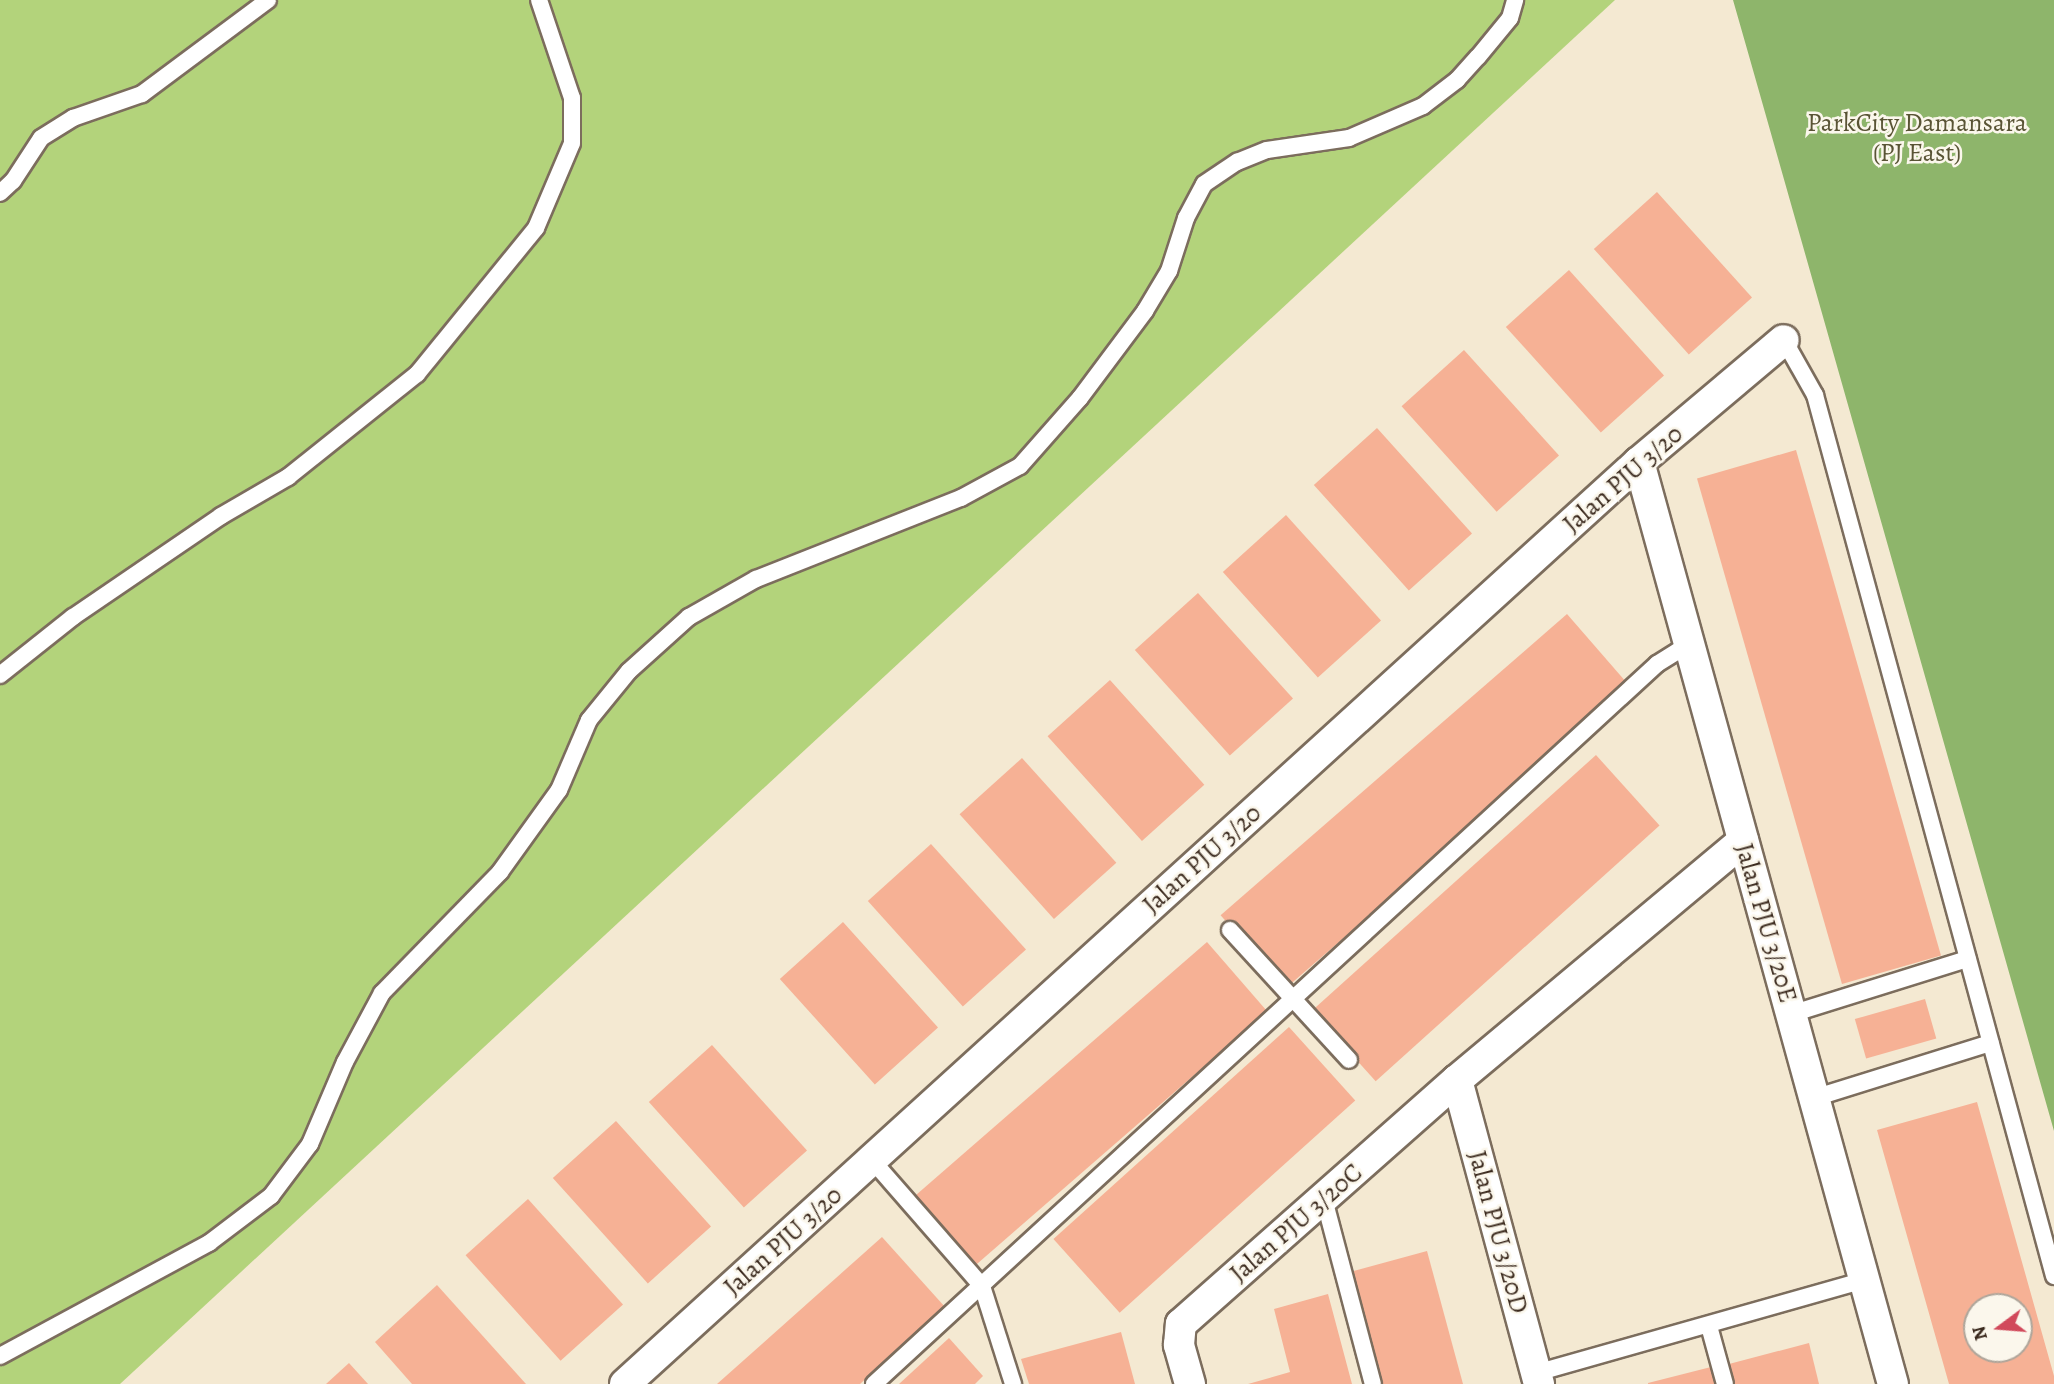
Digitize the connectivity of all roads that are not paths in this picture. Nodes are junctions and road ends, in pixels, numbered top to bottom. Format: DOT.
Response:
graph roads {
  1 [pos="268,0"];
  2 [pos="539,0"];
  3 [pos="1515,0"];
  4 [pos="0,192"];
  5 [pos="1784,340"];
  6 [pos="1639,462"];
  7 [pos="1689,644"];
  8 [pos="0,675"];
  9 [pos="1743,841"];
  10 [pos="1230,930"];
  11 [pos="1968,958"];
  12 [pos="1296,998"];
  13 [pos="1791,1014"];
  14 [pos="1991,1043"];
  15 [pos="1349,1060"];
  16 [pos="1457,1080"];
  17 [pos="1814,1098"];
  18 [pos="872,1160"];
  19 [pos="1324,1199"];
  20 [pos="2054,1276"];
  21 [pos="1864,1280"];
  22 [pos="982,1286"];
  23 [pos="1709,1326"];
  24 [pos="0,1356"];
  25 [pos="1537,1378"];
  26 [pos="625,1384"];
  27 [pos="874,1384"];
  28 [pos="1013,1384"];
  29 [pos="1189,1384"];
  30 [pos="1373,1384"];
  31 [pos="1725,1384"];
  32 [pos="1893,1384"];
  1 -- 4 [label="lane"];
  2 -- 8 [label="lane"];
  3 -- 24 [label="lane"];
  5 -- 6 [label="street, Jalan PJU 3/20"];
  5 -- 11 [label="lane"];
  6 -- 7 [label="street, Jalan PJU 3/20E"];
  6 -- 18 [label="street, Jalan PJU 3/20"];
  7 -- 9 [label="street, Jalan PJU 3/20E"];
  7 -- 12 [label="lane"];
  9 -- 13 [label="street, Jalan PJU 3/20E"];
  9 -- 16 [label="street, Jalan PJU 3/20C"];
  10 -- 12 [label="lane"];
  11 -- 13 [label="lane"];
  11 -- 14 [label="lane"];
  12 -- 15 [label="lane"];
  12 -- 22 [label="lane"];
  13 -- 17 [label="street, Jalan PJU 3/20E"];
  14 -- 17 [label="lane"];
  14 -- 20 [label="lane"];
  16 -- 19 [label="street, Jalan PJU 3/20C"];
  16 -- 25 [label="street, Jalan PJU 3/20D"];
  17 -- 21 [label="street, Jalan PJU 3/20E"];
  18 -- 22 [label="lane"];
  18 -- 26 [label="street, Jalan PJU 3/20"];
  19 -- 29 [label="street, Jalan PJU 3/20C"];
  19 -- 30 [label="lane"];
  21 -- 23 [label="lane"];
  21 -- 32 [label="street, Jalan PJU 3/20E"];
  22 -- 27 [label="lane"];
  22 -- 28 [label="lane"];
  23 -- 25 [label="lane"];
  23 -- 31 [label="lane"];
}
